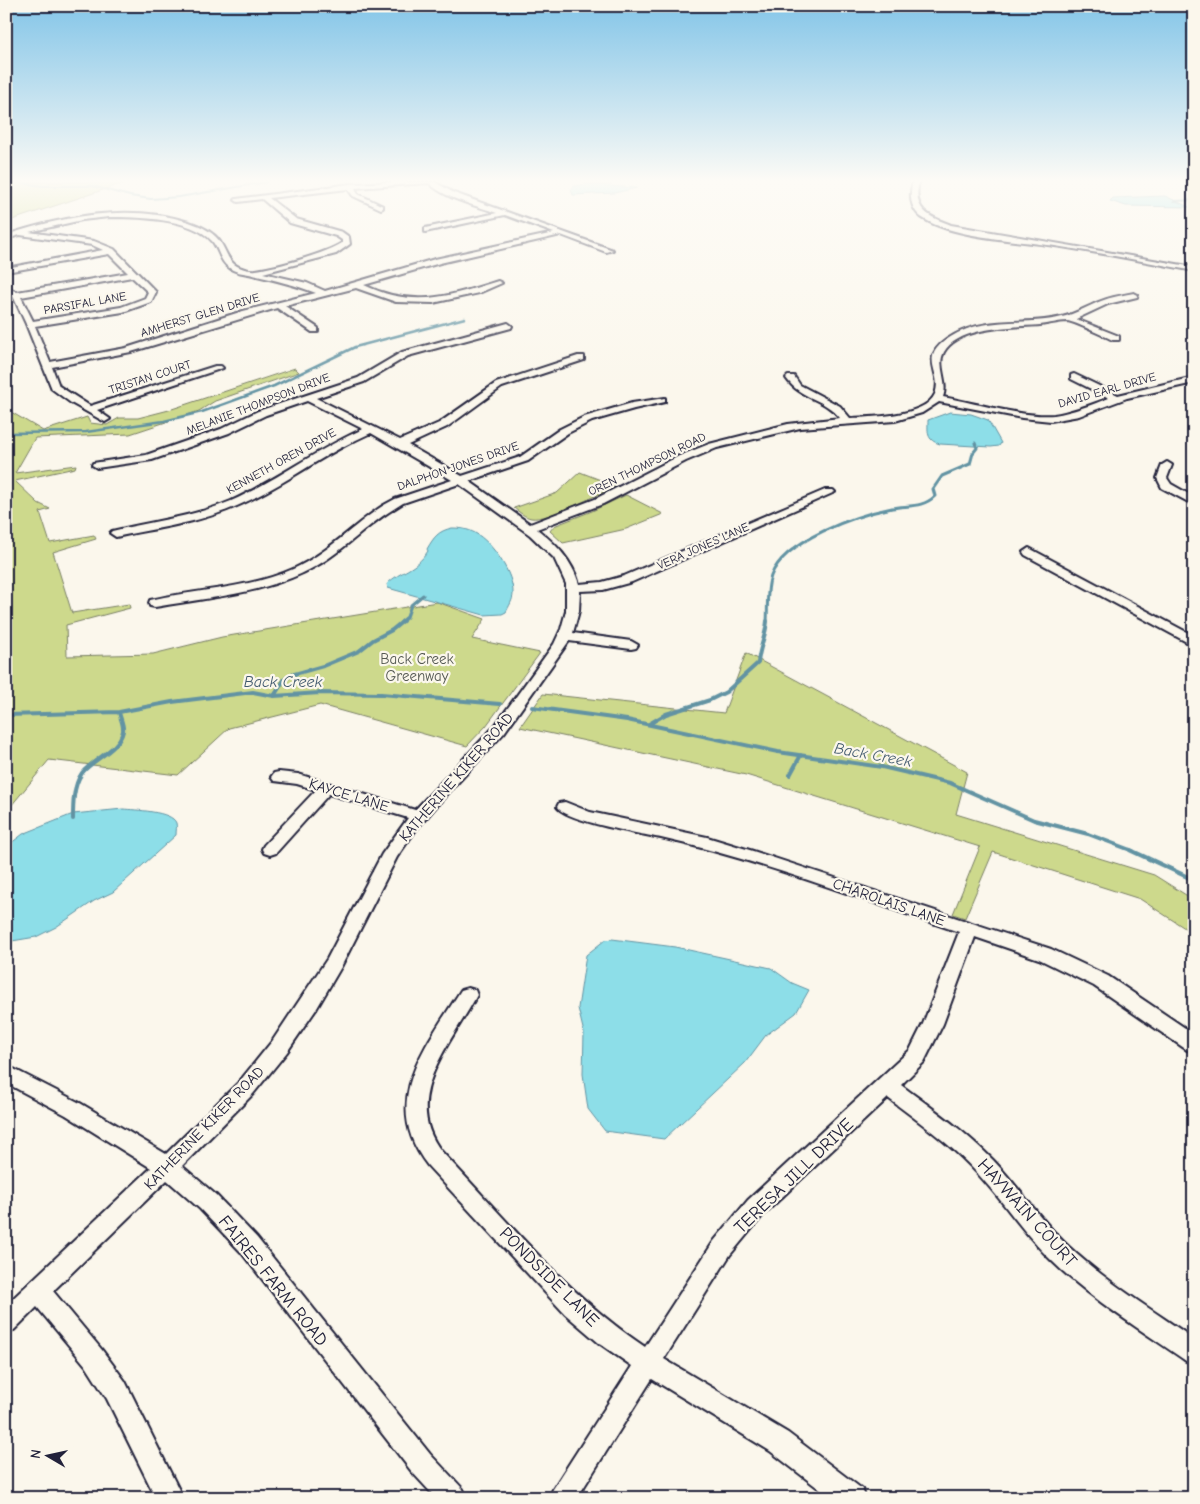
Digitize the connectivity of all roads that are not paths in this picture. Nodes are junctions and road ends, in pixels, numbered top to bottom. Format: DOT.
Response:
graph roads {
  1 [pos="104,252"];
  2 [pos="112,252"];
  3 [pos="224,252"];
  4 [pos="332,252"];
  5 [pos="477,252"];
  6 [pos="1107,252"];
  7 [pos="1194,269"];
  8 [pos="6,270"];
  9 [pos="134,274"];
  10 [pos="253,274"];
  11 [pos="498,283"];
  12 [pos="357,286"];
  13 [pos="6,289"];
  14 [pos="326,294"];
  15 [pos="16,295"];
  16 [pos="1134,295"];
  17 [pos="278,306"];
  18 [pos="1068,318"];
  19 [pos="30,324"];
  20 [pos="508,326"];
  21 [pos="315,330"];
  22 [pos="1116,338"];
  23 [pos="581,358"];
  24 [pos="47,365"];
  25 [pos="218,368"];
  26 [pos="1074,377"];
  27 [pos="791,378"];
  28 [pos="1194,380"];
  29 [pos="308,398"];
  30 [pos="938,398"];
  31 [pos="1118,399"];
  32 [pos="662,400"];
  33 [pos="89,410"];
  34 [pos="105,419"];
  35 [pos="847,421"];
  36 [pos="370,430"];
  37 [pos="399,444"];
  38 [pos="97,465"];
  39 [pos="1167,465"];
  40 [pos="461,480"];
  41 [pos="829,492"];
  42 [pos="1194,502"];
  43 [pos="528,528"];
  44 [pos="116,533"];
  45 [pos="1029,552"];
  46 [pos="574,588"];
  47 [pos="155,603"];
  48 [pos="565,636"];
  49 [pos="1194,642"];
  50 [pos="630,645"];
  51 [pos="279,777"];
  52 [pos="326,788"];
  53 [pos="565,807"];
  54 [pos="418,816"];
  55 [pos="270,849"];
  56 [pos="969,929"];
  57 [pos="468,995"];
  58 [pos="1194,1044"];
  59 [pos="6,1073"];
  60 [pos="887,1086"];
  61 [pos="167,1167"];
  62 [pos="38,1290"];
  63 [pos="6,1322"];
  64 [pos="1194,1353"];
  65 [pos="648,1363"];
  66 [pos="170,1498"];
  67 [pos="454,1498"];
  68 [pos="562,1498"];
  69 [pos="853,1498"];
  1 -- 8 [label="street"];
  2 -- 9 [label="street, PARSIFAL LANE"];
  3 -- 10 [label="street"];
  4 -- 10 [label="street"];
  5 -- 12 [label="street, AMHERST GLEN DRIVE"];
  6 -- 7 [label="street"];
  9 -- 15 [label="street"];
  9 -- 19 [label="street, PARSIFAL LANE"];
  10 -- 14 [label="street"];
  11 -- 12 [label="street"];
  12 -- 14 [label="street, AMHERST GLEN DRIVE"];
  13 -- 15 [label="street"];
  14 -- 17 [label="street, AMHERST GLEN DRIVE"];
  15 -- 19 [label="street"];
  16 -- 18 [label="street"];
  17 -- 21 [label="street"];
  17 -- 24 [label="street, AMHERST GLEN DRIVE"];
  18 -- 22 [label="street"];
  18 -- 30 [label="street"];
  19 -- 24 [label="street"];
  20 -- 29 [label="street, MELANIE THOMPSON DRIVE"];
  23 -- 37 [label="street"];
  24 -- 33 [label="street"];
  25 -- 33 [label="street, TRISTAN COURT"];
  26 -- 31 [label="street"];
  27 -- 35 [label="street"];
  28 -- 31 [label="street, DAVID EARL DRIVE"];
  29 -- 36 [label="street, KATHERINE KIKER ROAD"];
  29 -- 38 [label="street, MELANIE THOMPSON DRIVE"];
  30 -- 31 [label="street, DAVID EARL DRIVE"];
  30 -- 35 [label="street, OREN THOMPSON ROAD"];
  32 -- 40 [label="street, DALPHON JONES DRIVE"];
  33 -- 34 [label="street"];
  35 -- 43 [label="street, OREN THOMPSON ROAD"];
  36 -- 37 [label="street, KATHERINE KIKER ROAD"];
  36 -- 44 [label="street, KENNETH OREN DRIVE"];
  37 -- 40 [label="street, KATHERINE KIKER ROAD"];
  39 -- 42 [label="street"];
  40 -- 43 [label="street, KATHERINE KIKER ROAD"];
  40 -- 47 [label="street, DALPHON JONES DRIVE"];
  41 -- 46 [label="street, VERA JONES LANE"];
  43 -- 46 [label="street, KATHERINE KIKER ROAD"];
  45 -- 49 [label="street"];
  46 -- 48 [label="street, KATHERINE KIKER ROAD"];
  48 -- 50 [label="street"];
  48 -- 54 [label="street, KATHERINE KIKER ROAD"];
  51 -- 52 [label="street, KAYCE LANE"];
  52 -- 54 [label="street, KAYCE LANE"];
  52 -- 55 [label="street"];
  53 -- 56 [label="street, CHAROLAIS LANE"];
  54 -- 61 [label="street, KATHERINE KIKER ROAD"];
  56 -- 58 [label="street, CHAROLAIS LANE"];
  56 -- 60 [label="street, TERESA JILL DRIVE"];
  57 -- 65 [label="street, PONDSIDE LANE"];
  59 -- 61 [label="street, FAIRES FARM ROAD"];
  60 -- 64 [label="street, HAYWAIN COURT"];
  60 -- 65 [label="street, TERESA JILL DRIVE"];
  61 -- 62 [label="street, KATHERINE KIKER ROAD"];
  61 -- 67 [label="street, FAIRES FARM ROAD"];
  62 -- 63 [label="street, KATHERINE KIKER ROAD"];
  62 -- 66 [label="street"];
  65 -- 68 [label="street, TERESA JILL DRIVE"];
  65 -- 69 [label="street, PONDSIDE LANE"];
}
